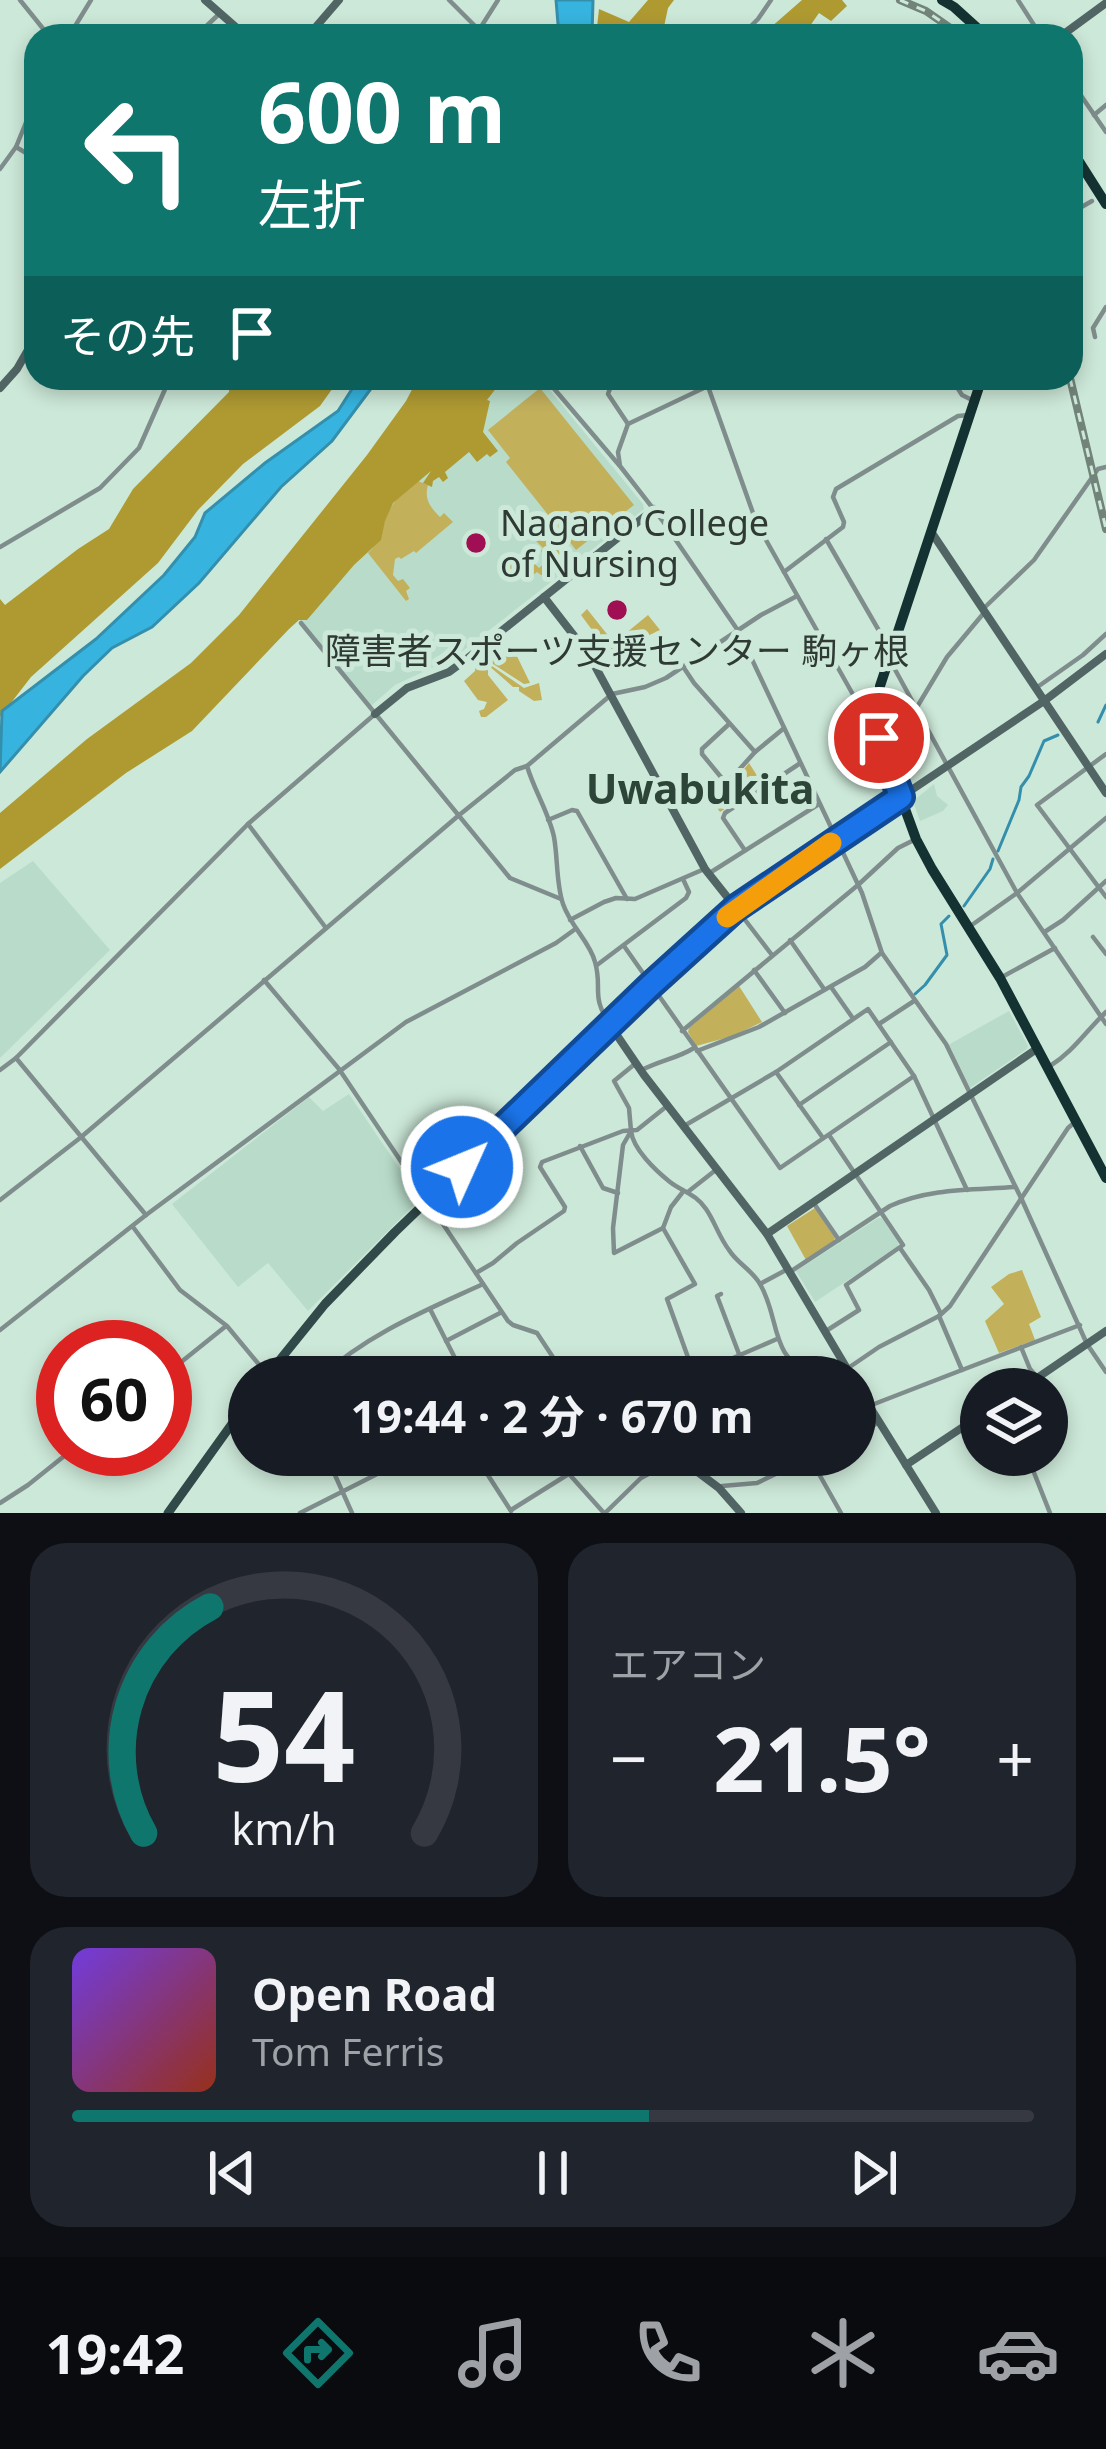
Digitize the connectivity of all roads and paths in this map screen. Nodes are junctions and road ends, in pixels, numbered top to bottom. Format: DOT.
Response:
graph roads {
  1 [pos="20,0"];
  2 [pos="205,0"];
  3 [pos="339,0"];
  4 [pos="449,0"];
  5 [pos="771,0"];
  6 [pos="942,0"];
  7 [pos="1106,3"];
  8 [pos="219,14"];
  9 [pos="39,24"];
  10 [pos="209,24"];
  11 [pos="231,24"];
  12 [pos="318,24"];
  13 [pos="473,24"];
  14 [pos="753,24"];
  15 [pos="973,24"];
  16 [pos="1077,24"];
  17 [pos="1083,99"];
  18 [pos="1106,105"];
  19 [pos="1094,115"];
  20 [pos="24,127"];
  21 [pos="1106,132"];
  22 [pos="16,147"];
  23 [pos="24,152"];
  24 [pos="1083,167"];
  25 [pos="0,169"];
  26 [pos="1083,170"];
  27 [pos="1106,190"];
  28 [pos="1092,201"];
  29 [pos="1106,204"];
  30 [pos="1083,206"];
  31 [pos="1106,307"];
  32 [pos="1095,337"];
  33 [pos="24,357"];
  34 [pos="0,388"];
  35 [pos="165,390"];
  36 [pos="555,390"];
  37 [pos="610,390"];
  38 [pos="692,390"];
  39 [pos="712,390"];
  40 [pos="959,390"];
  41 [pos="978,390"];
  42 [pos="974,401"];
  43 [pos="969,416"];
  44 [pos="628,424"];
  45 [pos="620,466"];
  46 [pos="1106,467"];
  47 [pos="654,509"];
  48 [pos="931,532"];
  49 [pos="826,539"];
  50 [pos="0,547"];
  51 [pos="784,572"];
  52 [pos="797,596"];
  53 [pos="544,597"];
  54 [pos="984,610"];
  55 [pos="301,623"];
  56 [pos="739,632"];
  57 [pos="1106,634"];
  58 [pos="1106,654"];
  59 [pos="890,656"];
  60 [pos="684,668"];
  61 [pos="1036,688"];
  62 [pos="612,694"];
  63 [pos="1044,700"];
  64 [pos="916,707"];
  65 [pos="375,714"];
  66 [pos="729,724"];
  67 [pos="878,728"];
  68 [pos="783,729"];
  69 [pos="755,752"];
  70 [pos="1106,754"];
  71 [pos="800,764"];
  72 [pos="949,765"];
  73 [pos="526,766"];
  74 [pos="1088,766"];
  75 [pos="1106,793"];
  76 [pos="901,797"];
  77 [pos="819,804"];
  78 [pos="458,816"];
  79 [pos="1106,818"];
  80 [pos="548,820"];
  81 [pos="248,824"];
  82 [pos="916,839"];
  83 [pos="836,840"];
  84 [pos="1070,848"];
  85 [pos="744,849"];
  86 [pos="707,872"];
  87 [pos="682,878"];
  88 [pos="1106,880"];
  89 [pos="858,885"];
  90 [pos="1097,886"];
  91 [pos="1017,892"];
  92 [pos="1106,897"];
  93 [pos="627,898"];
  94 [pos="561,899"];
  95 [pos="736,908"];
  96 [pos="570,920"];
  97 [pos="969,927"];
  98 [pos="326,928"];
  99 [pos="574,929"];
  100 [pos="1044,932"];
  101 [pos="1093,937"];
  102 [pos="790,940"];
  103 [pos="624,946"];
  104 [pos="1055,948"];
  105 [pos="882,952"];
  106 [pos="1106,954"];
  107 [pos="772,955"];
  108 [pos="597,965"];
  109 [pos="754,970"];
  110 [pos="1000,978"];
  111 [pos="264,980"];
  112 [pos="651,985"];
  113 [pos="828,989"];
  114 [pos="914,1000"];
  115 [pos="785,1013"];
  116 [pos="1104,1015"];
  117 [pos="854,1019"];
  118 [pos="610,1024"];
  119 [pos="878,1024"];
  120 [pos="1106,1024"];
  121 [pos="682,1031"];
  122 [pos="891,1042"];
  123 [pos="1038,1048"];
  124 [pos="695,1049"];
  125 [pos="16,1058"];
  126 [pos="639,1067"];
  127 [pos="1048,1067"];
  128 [pos="0,1070"];
  129 [pos="339,1070"];
  130 [pos="776,1072"];
  131 [pos="914,1076"];
  132 [pos="971,1095"];
  133 [pos="730,1099"];
  134 [pos="800,1105"];
  135 [pos="668,1106"];
  136 [pos="935,1119"];
  137 [pos="1076,1121"];
  138 [pos="684,1126"];
  139 [pos="631,1131"];
  140 [pos="826,1136"];
  141 [pos="80,1138"];
  142 [pos="580,1147"];
  143 [pos="1100,1153"];
  144 [pos="717,1169"];
  145 [pos="855,1173"];
  146 [pos="1106,1178"];
  147 [pos="1015,1187"];
  148 [pos="967,1190"];
  149 [pos="687,1191"];
  150 [pos="618,1193"];
  151 [pos="0,1200"];
  152 [pos="428,1200"];
  153 [pos="1022,1200"];
  154 [pos="813,1202"];
  155 [pos="881,1212"];
  156 [pos="146,1215"];
  157 [pos="133,1226"];
  158 [pos="663,1228"];
  159 [pos="767,1234"];
  160 [pos="839,1240"];
  161 [pos="900,1248"];
  162 [pos="789,1271"];
  163 [pos="476,1273"];
  164 [pos="483,1284"];
  165 [pos="760,1284"];
  166 [pos="721,1294"];
  167 [pos="430,1309"];
  168 [pos="502,1312"];
  169 [pos="940,1315"];
  170 [pos="1080,1325"];
  171 [pos="227,1326"];
  172 [pos="0,1330"];
  173 [pos="826,1331"];
  174 [pos="1106,1331"];
  175 [pos="777,1339"];
  176 [pos="446,1341"];
  177 [pos="1087,1344"];
  178 [pos="1021,1347"];
  179 [pos="192,1354"];
  180 [pos="739,1354"];
  181 [pos="252,1356"];
  182 [pos="284,1356"];
  183 [pos="348,1356"];
  184 [pos="454,1356"];
  185 [pos="552,1356"];
  186 [pos="685,1356"];
  187 [pos="735,1356"];
  188 [pos="790,1356"];
  189 [pos="840,1356"];
  190 [pos="871,1356"];
  191 [pos="961,1368"];
  192 [pos="967,1368"];
  193 [pos="1030,1368"];
  194 [pos="1052,1368"];
  195 [pos="960,1371"];
  196 [pos="1106,1372"];
  197 [pos="876,1403"];
  198 [pos="876,1417"];
  199 [pos="879,1422"];
  200 [pos="876,1424"];
  201 [pos="228,1429"];
  202 [pos="960,1429"];
  203 [pos="906,1465"];
  204 [pos="39,1476"];
  205 [pos="335,1476"];
  206 [pos="373,1476"];
  207 [pos="489,1476"];
  208 [pos="566,1476"];
  209 [pos="571,1476"];
  210 [pos="645,1476"];
  211 [pos="704,1476"];
  212 [pos="772,1476"];
  213 [pos="820,1476"];
  214 [pos="1035,1476"];
  215 [pos="716,1486"];
  216 [pos="342,1492"];
  217 [pos="0,1503"];
  218 [pos="512,1512"];
  219 [pos="168,1513"];
  220 [pos="300,1513"];
  221 [pos="352,1513"];
  222 [pos="604,1513"];
  223 [pos="740,1513"];
  224 [pos="841,1513"];
  225 [pos="937,1513"];
  226 [pos="1050,1513"];
  1 -- 9 [label="street"];
  2 -- 8 [label="street"];
  3 -- 12 [label="street"];
  4 -- 13 [label="street"];
  5 -- 14 [label="street"];
  6 -- 15 [label="highway"];
  7 -- 16 [label="street"];
  8 -- 10 [label="street"];
  8 -- 11 [label="street"];
  17 -- 19 [label="street"];
  18 -- 19 [label="street"];
  19 -- 21 [label="street"];
  20 -- 22 [label="street"];
  22 -- 23 [label="street"];
  22 -- 25 [label="street"];
  24 -- 27 [label="highway"];
  26 -- 29 [label="highway"];
  28 -- 30 [label="street"];
  31 -- 32 [label="street"];
  33 -- 34 [label="street"];
  35 -- 50 [label="street"];
  36 -- 45 [label="street"];
  37 -- 44 [label="street"];
  38 -- 44 [label="street"];
  39 -- 51 [label="street"];
  40 -- 42 [label="street"];
  41 -- 42 [label="highway"];
  42 -- 43 [label="highway"];
  43 -- 48 [label="highway"];
  43 -- 49 [label="street"];
  44 -- 45 [label="street"];
  45 -- 47 [label="street"];
  46 -- 54 [label="street"];
  47 -- 53 [label="street"];
  47 -- 56 [label="street"];
  48 -- 54 [label="street"];
  48 -- 59 [label="highway"];
  49 -- 51 [label="street"];
  49 -- 59 [label="street"];
  51 -- 52 [label="street"];
  52 -- 56 [label="street"];
  52 -- 67 [label="street"];
  53 -- 62 [label="street"];
  53 -- 65 [label="street"];
  54 -- 61 [label="street"];
  54 -- 64 [label="street"];
  55 -- 65 [label="street"];
  56 -- 60 [label="street"];
  56 -- 68 [label="street"];
  57 -- 61 [label="street"];
  58 -- 63 [label="street"];
  59 -- 64 [label="street"];
  59 -- 67 [label="highway"];
  60 -- 62 [label="street"];
  60 -- 66 [label="street"];
  61 -- 63 [label="street"];
  62 -- 73 [label="street"];
  62 -- 86 [label="street"];
  63 -- 72 [label="street"];
  63 -- 74 [label="street"];
  64 -- 72 [label="street"];
  65 -- 78 [label="street"];
  65 -- 81 [label="street"];
  66 -- 69 [label="street"];
  66 -- 69 [label="street"];
  67 -- 76 [label="highway"];
  68 -- 69 [label="street"];
  68 -- 71 [label="street"];
  70 -- 74 [label="street"];
  71 -- 77 [label="street"];
  71 -- 85 [label="street"];
  72 -- 76 [label="street"];
  72 -- 91 [label="street"];
  73 -- 78 [label="street"];
  73 -- 80 [label="street"];
  74 -- 75 [label="street"];
  74 -- 84 [label="street"];
  76 -- 82 [label="highway"];
  76 -- 83 [label="main road"];
  77 -- 83 [label="street"];
  77 -- 85 [label="street"];
  78 -- 94 [label="street"];
  78 -- 98 [label="street"];
  79 -- 84 [label="street"];
  80 -- 93 [label="street"];
  80 -- 94 [label="street"];
  81 -- 98 [label="street"];
  81 -- 125 [label="street"];
  82 -- 89 [label="street"];
  82 -- 97 [label="highway"];
  83 -- 89 [label="street"];
  83 -- 95 [label="main road"];
  84 -- 90 [label="street"];
  84 -- 91 [label="street"];
  85 -- 86 [label="street"];
  86 -- 87 [label="street"];
  86 -- 95 [label="street"];
  87 -- 93 [label="street"];
  87 -- 103 [label="street"];
  88 -- 90 [label="street"];
  89 -- 102 [label="street"];
  89 -- 105 [label="street"];
  90 -- 92 [label="street"];
  90 -- 100 [label="street"];
  91 -- 97 [label="street"];
  91 -- 100 [label="street"];
  93 -- 96 [label="street"];
  94 -- 96 [label="street"];
  95 -- 107 [label="street"];
  95 -- 112 [label="main road"];
  96 -- 99 [label="street"];
  97 -- 110 [label="highway"];
  98 -- 111 [label="street"];
  99 -- 108 [label="street"];
  99 -- 129 [label="street"];
  100 -- 104 [label="street"];
  101 -- 106 [label="street"];
  102 -- 107 [label="street"];
  102 -- 113 [label="street"];
  103 -- 108 [label="street"];
  103 -- 112 [label="street"];
  104 -- 110 [label="street"];
  104 -- 116 [label="street"];
  105 -- 113 [label="street"];
  105 -- 114 [label="street"];
  107 -- 109 [label="street"];
  108 -- 118 [label="street"];
  109 -- 115 [label="street"];
  109 -- 121 [label="street"];
  110 -- 123 [label="highway"];
  111 -- 129 [label="street"];
  111 -- 141 [label="street"];
  112 -- 118 [label="main road"];
  112 -- 121 [label="street"];
  113 -- 115 [label="street"];
  113 -- 117 [label="street"];
  114 -- 119 [label="street"];
  114 -- 132 [label="street"];
  115 -- 124 [label="street"];
  116 -- 120 [label="street"];
  116 -- 127 [label="street"];
  117 -- 119 [label="street"];
  117 -- 130 [label="street"];
  118 -- 126 [label="street"];
  118 -- 152 [label="main road"];
  119 -- 122 [label="street"];
  121 -- 124 [label="street"];
  122 -- 131 [label="street"];
  122 -- 134 [label="street"];
  123 -- 127 [label="highway"];
  123 -- 132 [label="street"];
  124 -- 126 [label="street"];
  124 -- 133 [label="street"];
  125 -- 128 [label="street"];
  125 -- 141 [label="street"];
  126 -- 135 [label="street"];
  126 -- 139 [label="street"];
  127 -- 137 [label="highway"];
  129 -- 152 [label="street"];
  129 -- 156 [label="street"];
  130 -- 133 [label="street"];
  130 -- 134 [label="street"];
  131 -- 136 [label="street"];
  131 -- 140 [label="street"];
  132 -- 136 [label="street"];
  132 -- 147 [label="street"];
  133 -- 138 [label="street"];
  133 -- 140 [label="street"];
  134 -- 140 [label="street"];
  135 -- 138 [label="street"];
  135 -- 139 [label="street"];
  136 -- 145 [label="street"];
  136 -- 148 [label="street"];
  137 -- 143 [label="highway"];
  137 -- 153 [label="street"];
  138 -- 144 [label="street"];
  139 -- 142 [label="street"];
  139 -- 149 [label="street"];
  139 -- 150 [label="street"];
  140 -- 145 [label="street"];
  141 -- 151 [label="street"];
  141 -- 156 [label="street"];
  142 -- 150 [label="street"];
  142 -- 163 [label="street"];
  143 -- 146 [label="highway"];
  144 -- 149 [label="street"];
  144 -- 159 [label="street"];
  145 -- 154 [label="street"];
  145 -- 155 [label="street"];
  147 -- 148 [label="street"];
  147 -- 153 [label="street"];
  148 -- 155 [label="street"];
  149 -- 158 [label="street"];
  149 -- 165 [label="street"];
  150 -- 158 [label="street"];
  152 -- 163 [label="street"];
  152 -- 182 [label="main road"];
  153 -- 169 [label="street"];
  153 -- 170 [label="street"];
  154 -- 159 [label="street"];
  154 -- 160 [label="street"];
  155 -- 160 [label="street"];
  155 -- 161 [label="street"];
  156 -- 157 [label="street"];
  157 -- 171 [label="street"];
  157 -- 172 [label="street"];
  158 -- 186 [label="street"];
  159 -- 162 [label="street"];
  160 -- 162 [label="street"];
  161 -- 169 [label="street"];
  161 -- 173 [label="street"];
  162 -- 165 [label="street"];
  162 -- 173 [label="street"];
  163 -- 164 [label="street"];
  164 -- 167 [label="street"];
  164 -- 168 [label="street"];
  165 -- 175 [label="street"];
  166 -- 180 [label="street"];
  167 -- 176 [label="street"];
  167 -- 183 [label="street"];
  168 -- 176 [label="street"];
  168 -- 185 [label="street"];
  169 -- 190 [label="street"];
  169 -- 191 [label="street"];
  170 -- 177 [label="street"];
  170 -- 178 [label="street"];
  171 -- 179 [label="street"];
  171 -- 181 [label="street"];
  173 -- 189 [label="street"];
  174 -- 177 [label="street"];
  175 -- 180 [label="street"];
  175 -- 188 [label="street"];
  176 -- 184 [label="street"];
  177 -- 194 [label="street"];
  177 -- 196 [label="street"];
  178 -- 192 [label="street"];
  178 -- 193 [label="street"];
  180 -- 187 [label="street"];
  195 -- 197 [label="street"];
  198 -- 199 [label="street"];
  199 -- 200 [label="street"];
  199 -- 203 [label="street"];
  201 -- 219 [label="main road"];
  202 -- 203 [label="street"];
  203 -- 225 [label="street"];
  204 -- 217 [label="street"];
  205 -- 216 [label="street"];
  206 -- 216 [label="street"];
  207 -- 218 [label="street"];
  208 -- 218 [label="street"];
  209 -- 222 [label="street"];
  210 -- 222 [label="street"];
  211 -- 215 [label="street"];
  212 -- 215 [label="street"];
  213 -- 224 [label="street"];
  214 -- 226 [label="street"];
  215 -- 223 [label="street"];
  216 -- 220 [label="street"];
  216 -- 221 [label="street"];
}
